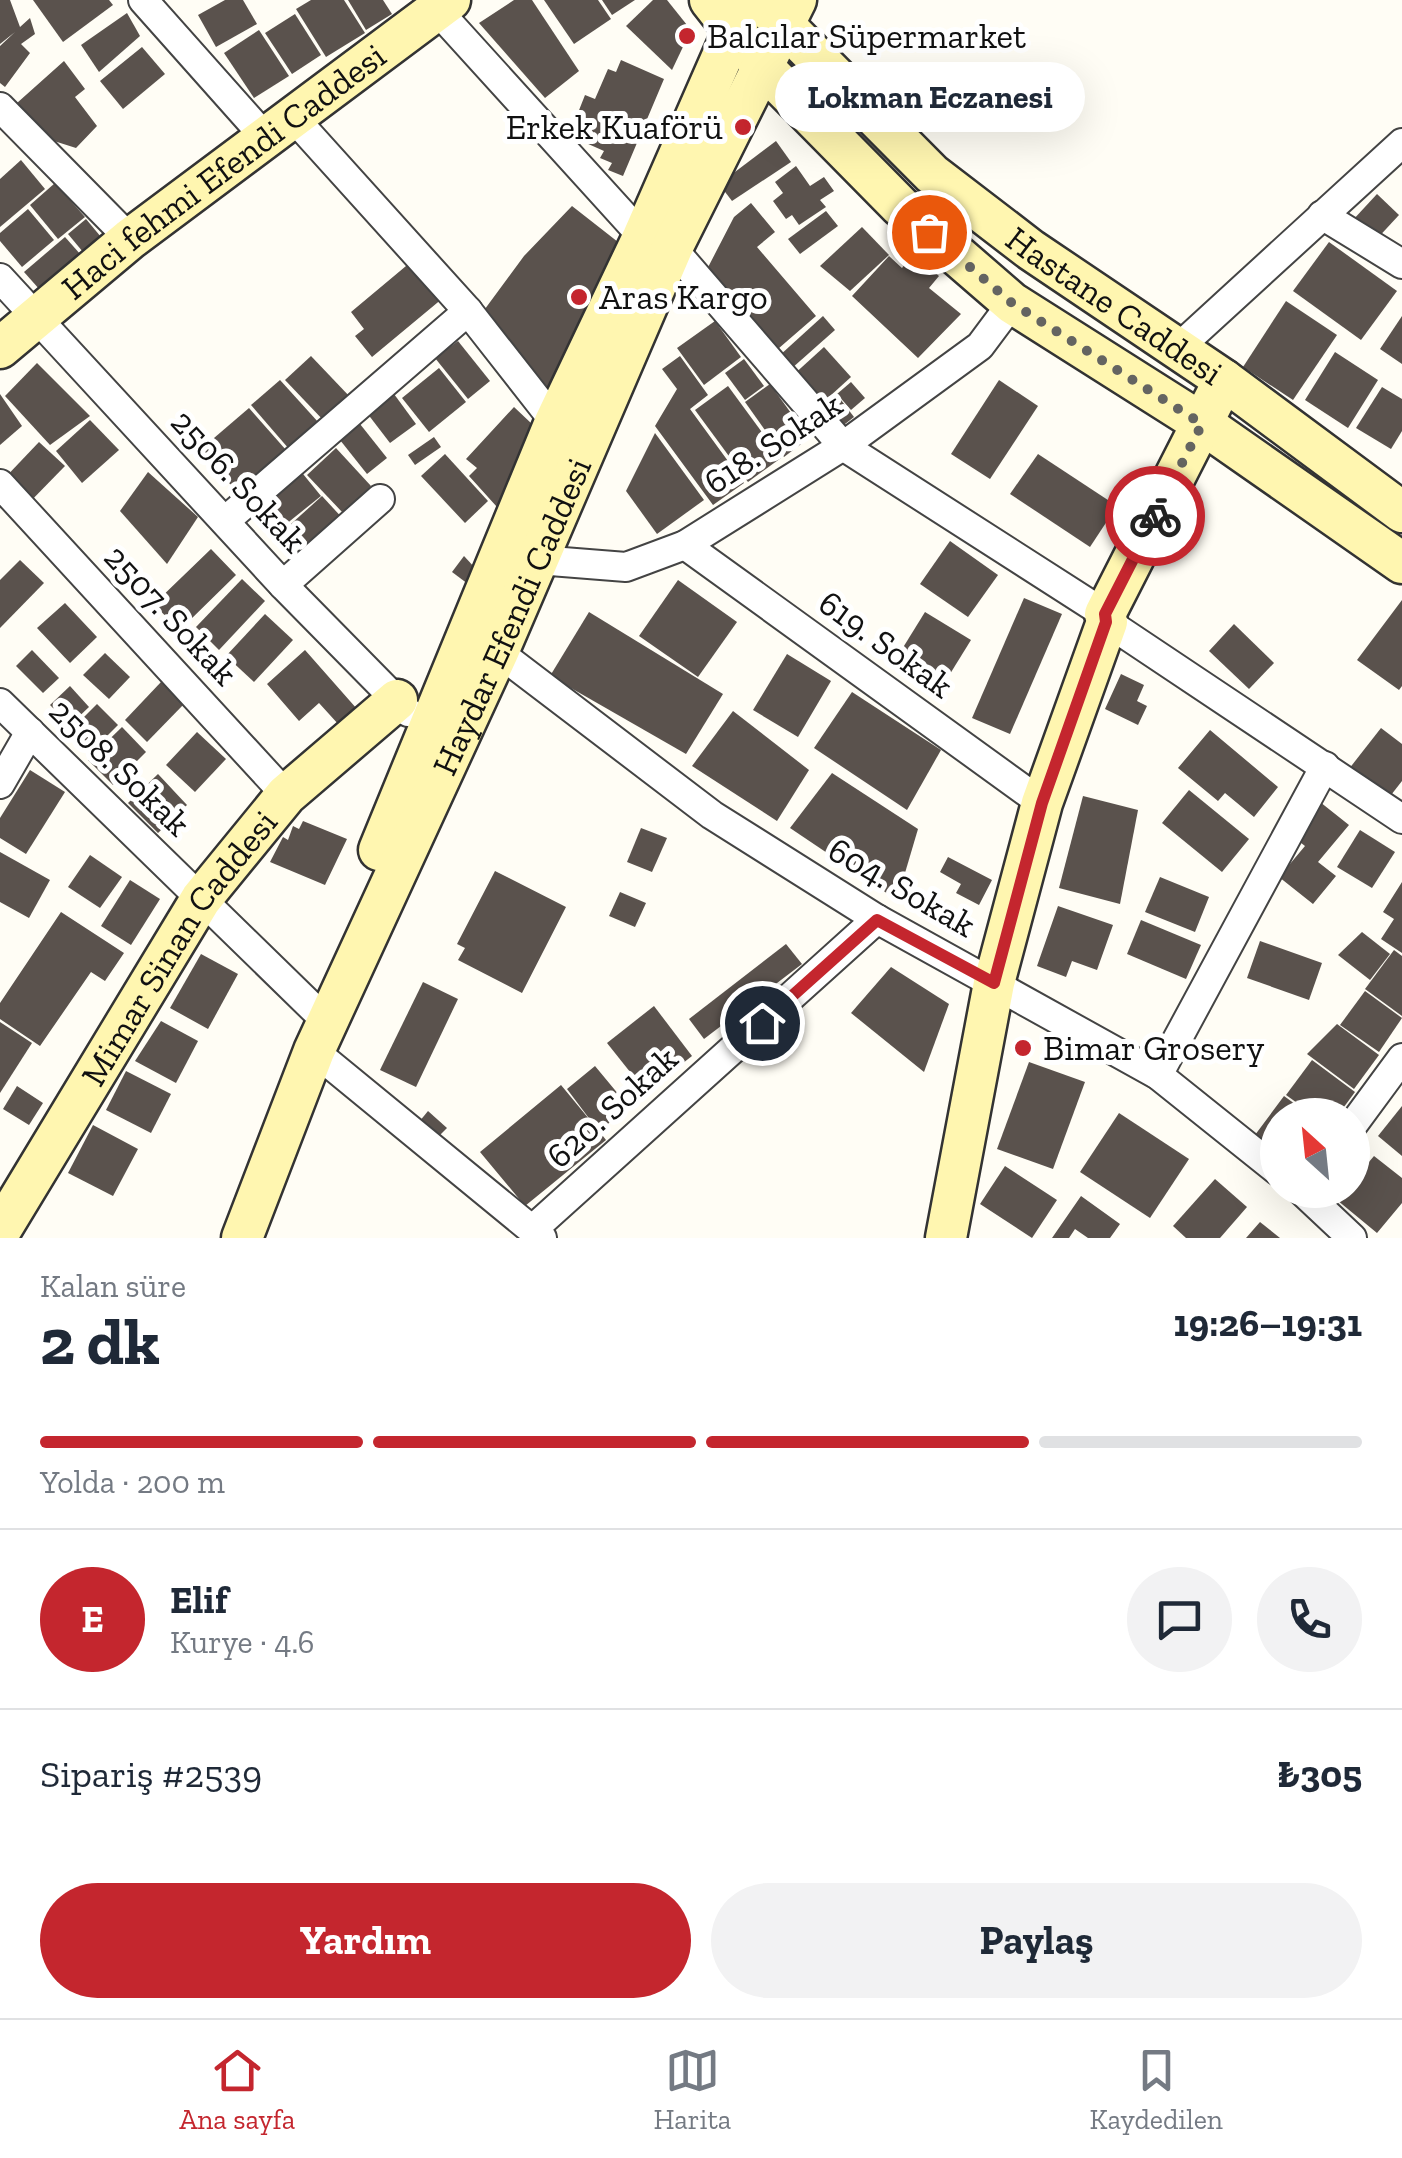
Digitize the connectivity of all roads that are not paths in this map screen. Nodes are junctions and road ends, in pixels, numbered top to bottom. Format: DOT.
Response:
graph roads {
  1 [pos="143,0"];
  2 [pos="444,5"];
  3 [pos="754,9"];
  4 [pos="762,66"];
  5 [pos="0,107"];
  6 [pos="278,126"];
  7 [pos="1402,143"];
  8 [pos="932,174"];
  9 [pos="900,206"];
  10 [pos="1322,214"];
  11 [pos="130,239"];
  12 [pos="658,243"];
  13 [pos="1402,264"];
  14 [pos="0,278"];
  15 [pos="1012,303"];
  16 [pos="468,310"];
  17 [pos="37,318"];
  18 [pos="0,348"];
  19 [pos="1177,349"];
  20 [pos="1224,380"];
  21 [pos="555,422"];
  22 [pos="1202,424"];
  23 [pos="843,446"];
  24 [pos="0,484"];
  25 [pos="380,498"];
  26 [pos="1402,512"];
  27 [pos="225,521"];
  28 [pos="685,545"];
  29 [pos="538,560"];
  30 [pos="1402,563"];
  31 [pos="283,585"];
  32 [pos="1106,618"];
  33 [pos="498,652"];
  34 [pos="397,700"];
  35 [pos="0,703"];
  36 [pos="426,731"];
  37 [pos="30,732"];
  38 [pos="1325,766"];
  39 [pos="0,784"];
  40 [pos="286,796"];
  41 [pos="1042,803"];
  42 [pos="1402,819"];
  43 [pos="201,899"];
  44 [pos="877,920"];
  45 [pos="994,983"];
  46 [pos="316,1011"];
  47 [pos="314,1051"];
  48 [pos="1402,1058"];
  49 [pos="1158,1075"];
  50 [pos="1370,1102"];
  51 [pos="1260,1157"];
  52 [pos="1321,1208"];
  53 [pos="0,1232"];
  54 [pos="537,1234"];
  55 [pos="949,1236"];
  56 [pos="221,1238"];
  57 [pos="242,1238"];
  58 [pos="1352,1238"];
  1 -- 6 [label="street"];
  2 -- 6 [label="main road, Haci fehmi Efendi Caddesi"];
  2 -- 12 [label="street"];
  3 -- 4 [label="main road, Hastane Caddesi"];
  3 -- 8 [label="main road, Hastane Caddesi"];
  3 -- 12 [label="main road, Haydar Efendi Caddesi"];
  4 -- 9 [label="main road, Hastane Caddesi"];
  4 -- 12 [label="main road, Haydar Efendi Caddesi"];
  5 -- 11 [label="street"];
  6 -- 11 [label="main road, Haci fehmi Efendi Caddesi"];
  6 -- 16 [label="street"];
  7 -- 10 [label="street"];
  8 -- 9 [label="main road"];
  8 -- 19 [label="main road, Hastane Caddesi"];
  9 -- 15 [label="main road, Hastane Caddesi"];
  10 -- 13 [label="street"];
  10 -- 19 [label="street"];
  11 -- 17 [label="main road, Haci fehmi Efendi Caddesi"];
  12 -- 21 [label="main road, Haydar Efendi Caddesi"];
  12 -- 23 [label="street"];
  12 -- 29 [label="main road, Haydar Efendi Caddesi"];
  14 -- 17 [label="street, 2506. Sokak"];
  15 -- 22 [label="main road, Hastane Caddesi"];
  15 -- 23 [label="street, 618. Sokak"];
  16 -- 21 [label="street"];
  16 -- 27 [label="street"];
  17 -- 18 [label="main road, Haci fehmi Efendi Caddesi"];
  17 -- 27 [label="street, 2506. Sokak"];
  19 -- 20 [label="main road, Hastane Caddesi"];
  20 -- 22 [label="main road"];
  20 -- 26 [label="main road, Hastane Caddesi"];
  21 -- 36 [label="main road, Haydar Efendi Caddesi"];
  22 -- 30 [label="main road, Hastane Caddesi"];
  22 -- 32 [label="main road"];
  23 -- 28 [label="street, 618. Sokak"];
  23 -- 32 [label="street"];
  24 -- 40 [label="street, 2507. Sokak"];
  25 -- 31 [label="street"];
  27 -- 31 [label="street, 2506. Sokak"];
  28 -- 29 [label="street, 618. Sokak"];
  28 -- 41 [label="street, 619. Sokak"];
  29 -- 33 [label="main road, Haydar Efendi Caddesi"];
  31 -- 34 [label="street, 2506. Sokak"];
  32 -- 38 [label="street"];
  32 -- 41 [label="main road"];
  33 -- 44 [label="street, 604. Sokak"];
  33 -- 47 [label="main road, Haydar Efendi Caddesi"];
  34 -- 36 [label="street, 2506. Sokak"];
  34 -- 40 [label="main road, Mimar Sinan Caddesi"];
  35 -- 37 [label="street, 2508. Sokak"];
  36 -- 46 [label="main road, Haydar Efendi Caddesi"];
  37 -- 39 [label="street"];
  37 -- 43 [label="street, 2508. Sokak"];
  38 -- 42 [label="street"];
  38 -- 49 [label="street"];
  40 -- 43 [label="main road, Mimar Sinan Caddesi"];
  41 -- 45 [label="main road"];
  43 -- 46 [label="street, 2508. Sokak"];
  43 -- 53 [label="main road, Mimar Sinan Caddesi"];
  44 -- 45 [label="street, 604. Sokak"];
  44 -- 54 [label="street, 620. Sokak"];
  45 -- 49 [label="street, 604. Sokak"];
  45 -- 55 [label="main road"];
  46 -- 56 [label="main road, Haydar Efendi Caddesi"];
  47 -- 54 [label="street"];
  47 -- 57 [label="main road, Haydar Efendi Caddesi"];
  48 -- 50 [label="street"];
  49 -- 51 [label="street, 604. Sokak"];
  52 -- 58 [label="street"];
}
